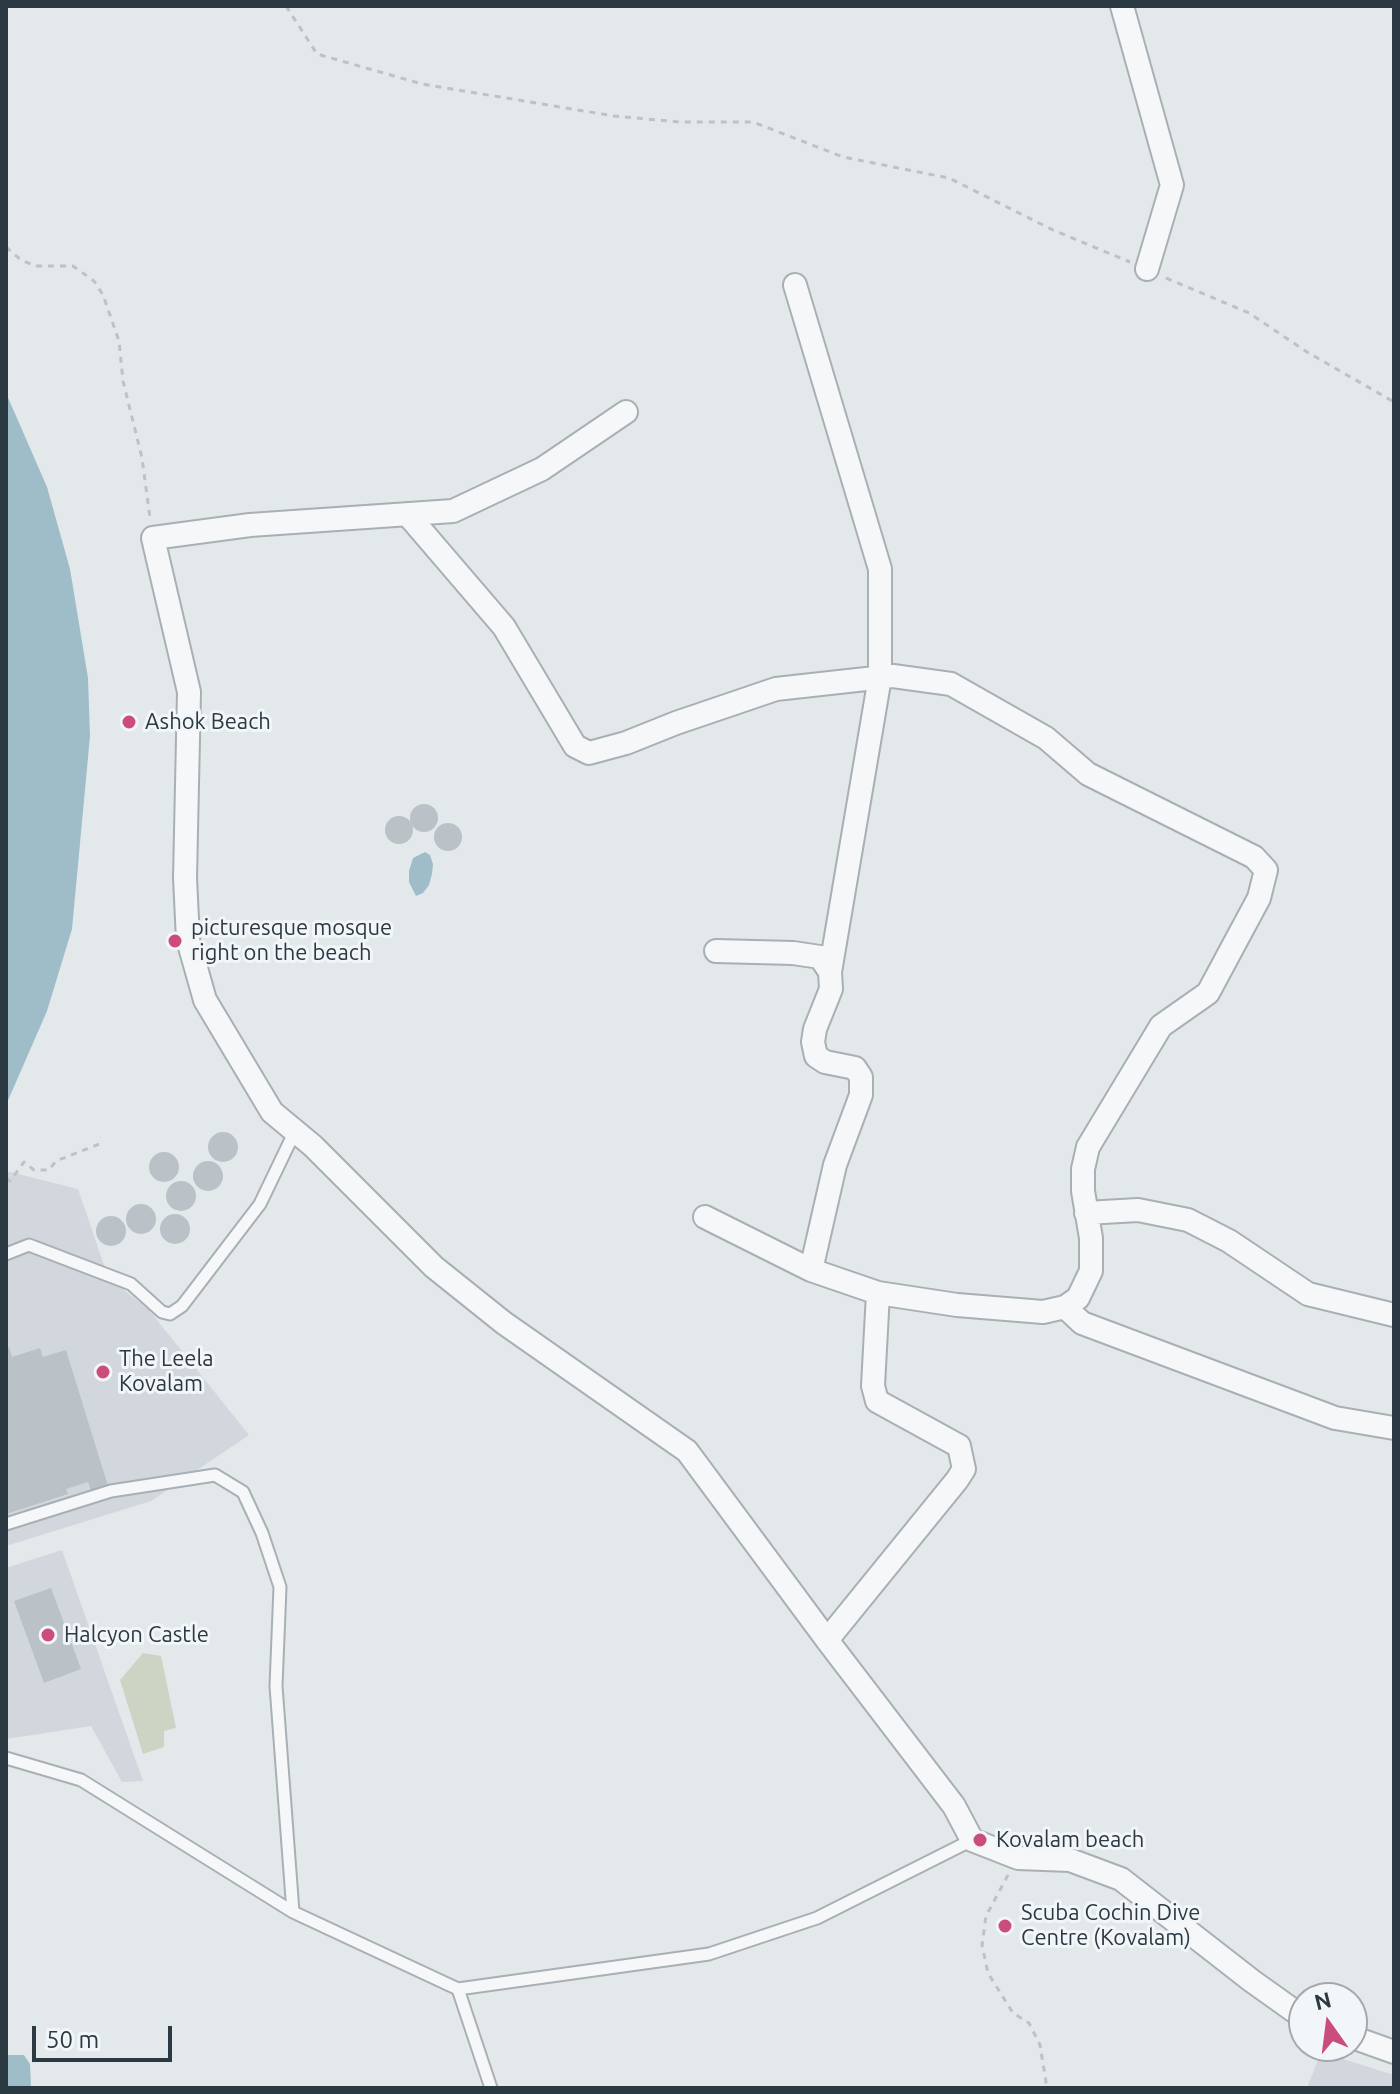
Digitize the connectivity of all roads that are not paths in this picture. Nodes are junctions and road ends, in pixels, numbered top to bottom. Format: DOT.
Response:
graph roads {
  1 [pos="1122,6"];
  2 [pos="1147,269"];
  3 [pos="795,285"];
  4 [pos="626,412"];
  5 [pos="408,515"];
  6 [pos="880,677"];
  7 [pos="716,951"];
  8 [pos="830,972"];
  9 [pos="295,1131"];
  10 [pos="1086,1213"];
  11 [pos="705,1217"];
  12 [pos="6,1254"];
  13 [pos="811,1270"];
  14 [pos="878,1293"];
  15 [pos="1071,1302"];
  16 [pos="1394,1315"];
  17 [pos="1394,1428"];
  18 [pos="6,1524"];
  19 [pos="827,1640"];
  20 [pos="6,1758"];
  21 [pos="972,1840"];
  22 [pos="293,1912"];
  23 [pos="458,1989"];
  24 [pos="1288,2007"];
  25 [pos="1368,2043"];
  26 [pos="1394,2052"];
  27 [pos="491,2088"];
  1 -- 2 [label="street"];
  3 -- 6 [label="street"];
  4 -- 5 [label="street"];
  5 -- 6 [label="street"];
  5 -- 9 [label="street"];
  6 -- 8 [label="street"];
  6 -- 10 [label="street"];
  7 -- 8 [label="street"];
  8 -- 13 [label="street"];
  9 -- 12 [label="lane"];
  9 -- 19 [label="street"];
  10 -- 15 [label="street"];
  10 -- 16 [label="street"];
  11 -- 13 [label="street"];
  13 -- 14 [label="street"];
  14 -- 15 [label="street"];
  14 -- 19 [label="street"];
  15 -- 17 [label="street"];
  18 -- 22 [label="lane"];
  19 -- 21 [label="street"];
  20 -- 22 [label="lane"];
  21 -- 23 [label="lane"];
  21 -- 24 [label="street"];
  22 -- 23 [label="lane"];
  23 -- 27 [label="lane"];
  25 -- 26 [label="street"];
}
